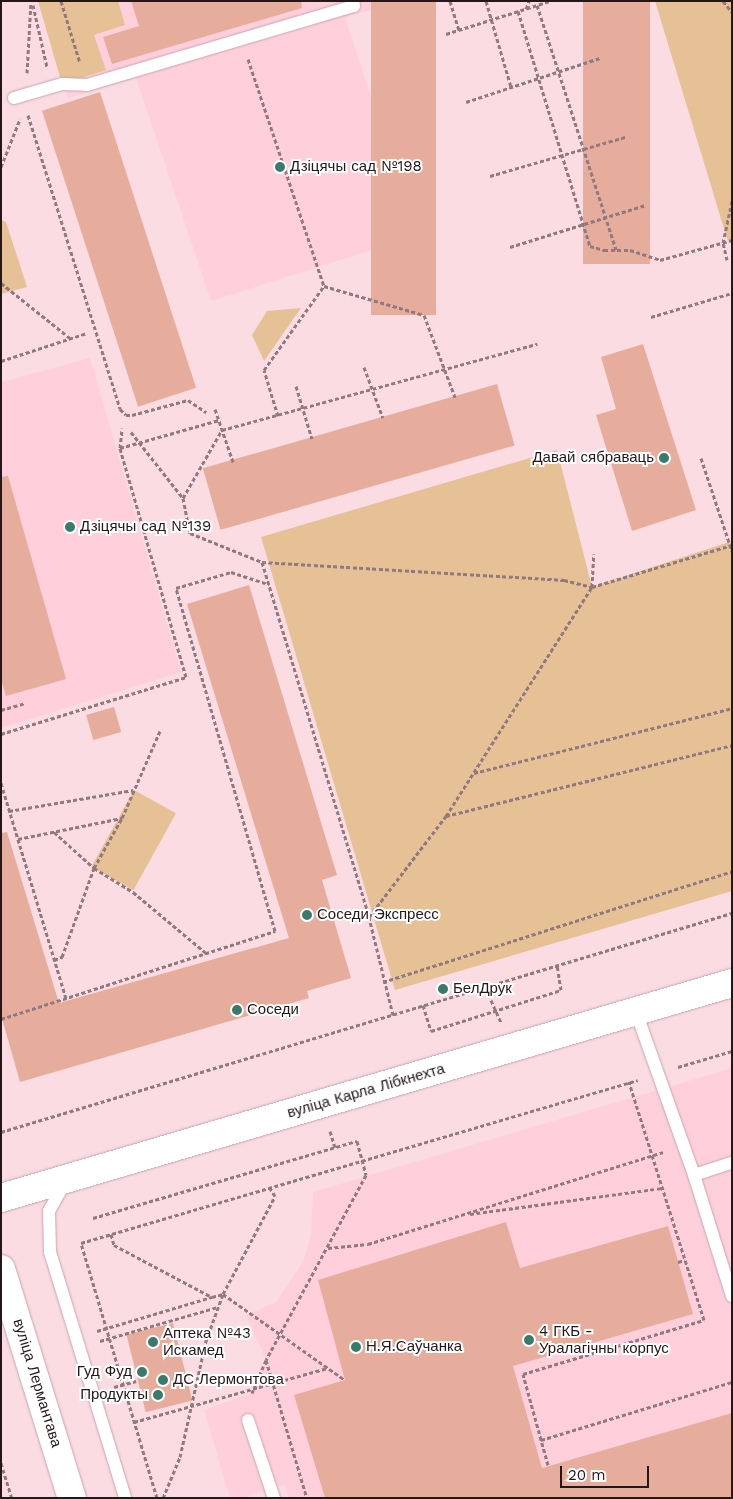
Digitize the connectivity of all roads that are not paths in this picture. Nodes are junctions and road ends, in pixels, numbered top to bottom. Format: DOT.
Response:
graph roads {
  1 [pos="353,1"];
  2 [pos="19,97"];
  3 [pos="732,984"];
  4 [pos="636,1012"];
  5 [pos="732,1162"];
  6 [pos="81,1174"];
  7 [pos="694,1175"];
  8 [pos="1,1198"];
  9 [pos="1,1269"];
  10 [pos="732,1296"];
  11 [pos="248,1420"];
  12 [pos="72,1498"];
  13 [pos="125,1498"];
  14 [pos="274,1498"];
  1 -- 2 [label="lane"];
  3 -- 4 [label="main road, вуліца Карла Лібкнехта"];
  4 -- 6 [label="main road, вуліца Карла Лібкнехта"];
  4 -- 7 [label="lane"];
  5 -- 7 [label="lane"];
  6 -- 8 [label="main road, вуліца Карла Лібкнехта"];
  6 -- 13 [label="lane"];
  7 -- 10 [label="lane"];
  9 -- 12 [label="main road, вуліца Лермантава"];
  11 -- 14 [label="lane"];
}
